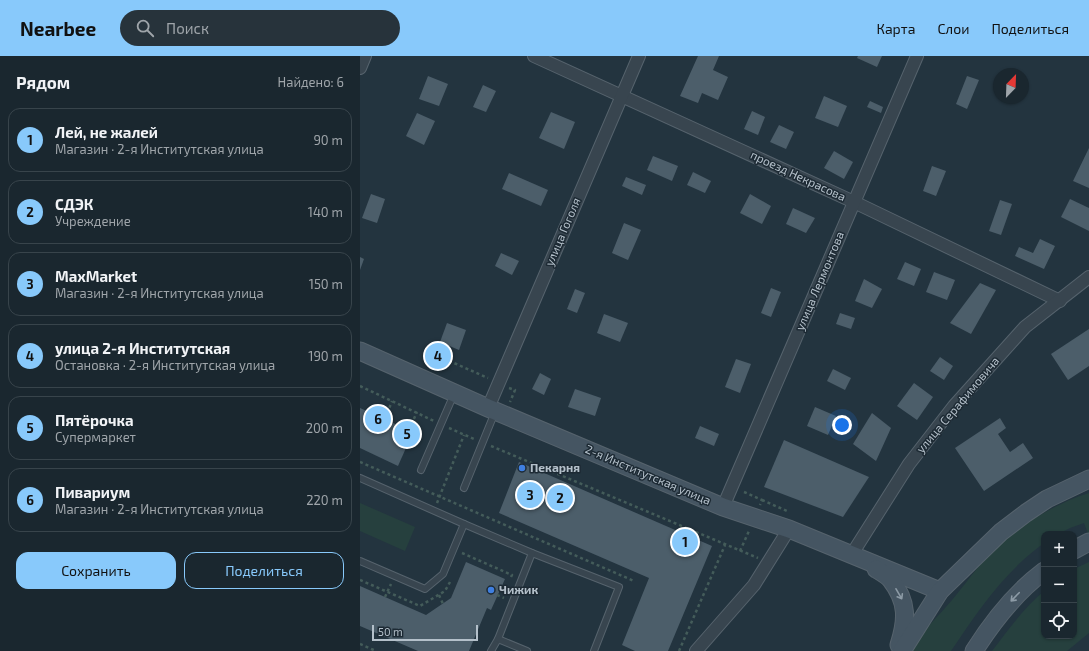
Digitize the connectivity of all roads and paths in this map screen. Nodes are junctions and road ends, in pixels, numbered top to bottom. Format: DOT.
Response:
graph roads {
  1 [pos="365,56"];
  2 [pos="534,56"];
  3 [pos="639,56"];
  4 [pos="917,56"];
  5 [pos="360,68"];
  6 [pos="622,95"];
  7 [pos="854,202"];
  8 [pos="1089,277"];
  9 [pos="1060,301"];
  10 [pos="360,352"];
  11 [pos="360,386"];
  12 [pos="455,393"];
  13 [pos="392,401"];
  14 [pos="492,409"];
  15 [pos="417,412"];
  16 [pos="385,419"];
  17 [pos="441,424"];
  18 [pos="409,430"];
  19 [pos="464,435"];
  20 [pos="483,443"];
  21 [pos="360,462"];
  22 [pos="421,470"];
  23 [pos="360,478"];
  24 [pos="1089,479"];
  25 [pos="1089,485"];
  26 [pos="464,488"];
  27 [pos="1067,489"];
  28 [pos="439,497"];
  29 [pos="723,507"];
  30 [pos="434,510"];
  31 [pos="464,524"];
  32 [pos="789,529"];
  33 [pos="1089,542"];
  34 [pos="725,545"];
  35 [pos="1077,548"];
  36 [pos="532,552"];
  37 [pos="857,556"];
  38 [pos="459,559"];
  39 [pos="360,561"];
  40 [pos="769,563"];
  41 [pos="1041,572"];
  42 [pos="394,576"];
  43 [pos="451,579"];
  44 [pos="360,580"];
  45 [pos="510,580"];
  46 [pos="634,581"];
  47 [pos="940,591"];
  48 [pos="387,592"];
  49 [pos="506,592"];
  50 [pos="385,597"];
  51 [pos="503,598"];
  52 [pos="498,639"];
  53 [pos="360,644"];
  54 [pos="376,651"];
  55 [pos="491,651"];
  56 [pos="527,651"];
  57 [pos="594,651"];
  58 [pos="679,651"];
  59 [pos="696,651"];
  60 [pos="897,651"];
  61 [pos="902,651"];
  62 [pos="974,651"];
  1 -- 5 [label="street"];
  2 -- 6 [label="street, проезд Некрасова"];
  3 -- 6 [label="street, улица Гоголя"];
  4 -- 7 [label="street, улица Лермонтова"];
  6 -- 7 [label="street, проезд Некрасова"];
  6 -- 14 [label="street, улица Гоголя"];
  7 -- 9 [label="street, проезд Некрасова"];
  7 -- 29 [label="street, улица Лермонтова"];
  8 -- 9 [label="street, улица Серафимовича"];
  9 -- 37 [label="street, улица Серафимовича"];
  10 -- 12 [label="street, 2-я Институтская улица"];
  11 -- 13 [label="path"];
  12 -- 14 [label="street, 2-я Институтская улица"];
  12 -- 17 [label="lane"];
  13 -- 15 [label="path"];
  13 -- 16 [label="path"];
  14 -- 20 [label="lane"];
  14 -- 29 [label="street, 2-я Институтская улица"];
  15 -- 17 [label="path"];
  15 -- 18 [label="path"];
  17 -- 19 [label="path"];
  17 -- 22 [label="lane"];
  19 -- 20 [label="path"];
  19 -- 28 [label="path"];
  20 -- 26 [label="lane"];
  20 -- 34 [label="path"];
  21 -- 28 [label="path"];
  23 -- 30 [label="lane"];
  24 -- 27 [label="street"];
  25 -- 27 [label="street"];
  27 -- 47 [label="street"];
  28 -- 30 [label="path"];
  28 -- 46 [label="path"];
  29 -- 32 [label="street, 2-я Институтская улица"];
  30 -- 31 [label="lane"];
  31 -- 36 [label="lane"];
  31 -- 42 [label="lane"];
  32 -- 37 [label="street, 2-я Институтская улица"];
  32 -- 40 [label="street"];
  33 -- 35 [label="street"];
  34 -- 40 [label="path"];
  34 -- 58 [label="path"];
  36 -- 52 [label="lane"];
  36 -- 57 [label="lane"];
  37 -- 47 [label="street, 2-я Институтская улица"];
  37 -- 60 [label="street, one-way"];
  38 -- 45 [label="path"];
  39 -- 42 [label="lane"];
  40 -- 59 [label="street"];
  41 -- 62 [label="street, one-way"];
  42 -- 48 [label="path"];
  43 -- 48 [label="path"];
  44 -- 48 [label="path"];
  47 -- 61 [label="street"];
  48 -- 50 [label="path"];
  49 -- 51 [label="path"];
  52 -- 55 [label="lane"];
  52 -- 56 [label="lane"];
  53 -- 54 [label="path"];
}
